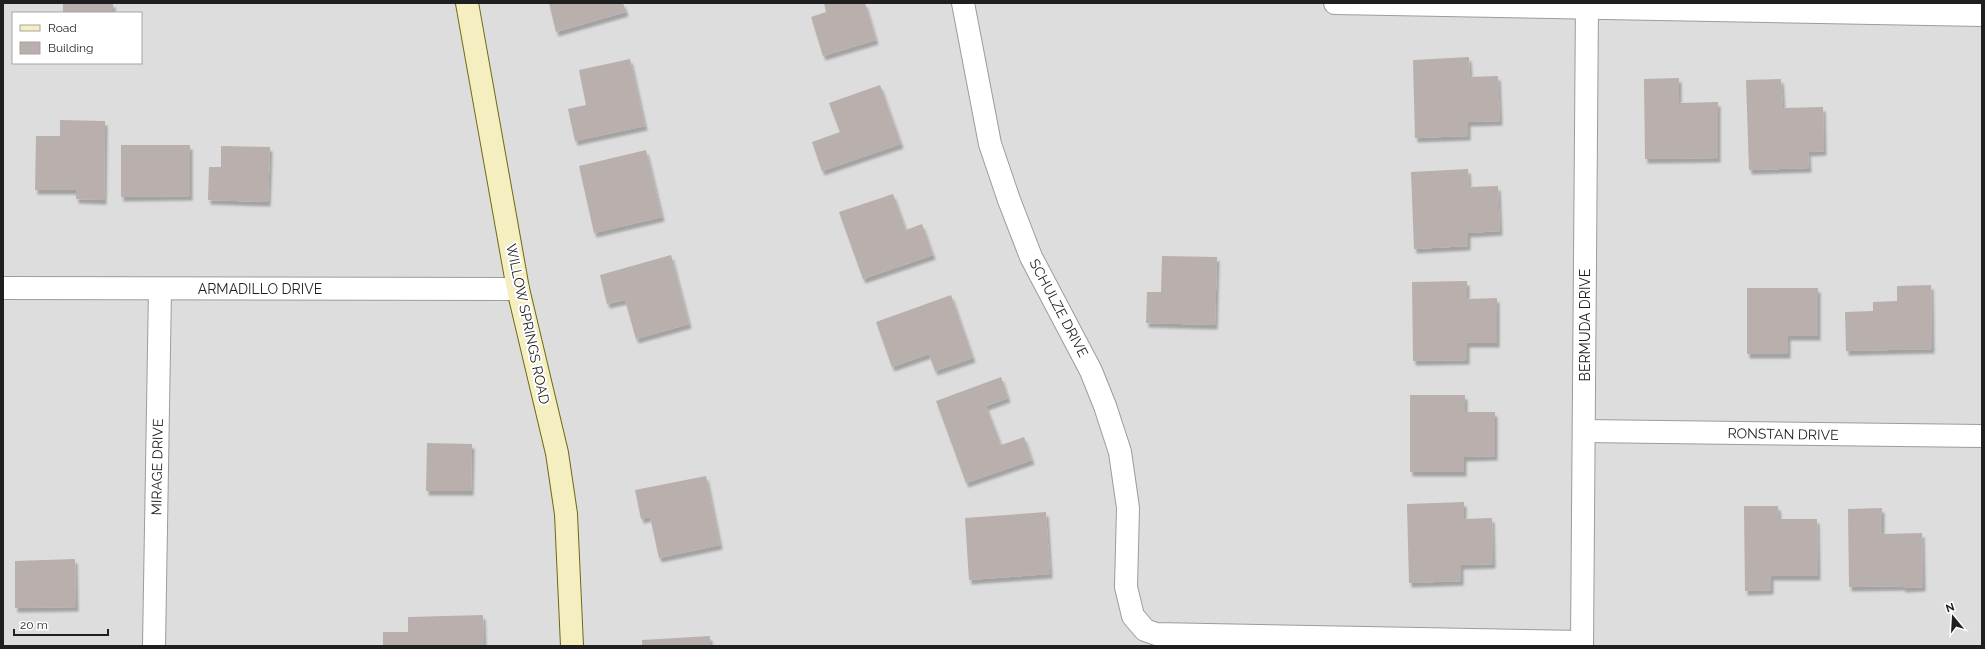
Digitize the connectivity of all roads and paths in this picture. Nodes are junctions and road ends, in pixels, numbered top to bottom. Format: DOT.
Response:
graph roads {
  1 [pos="467,3"];
  2 [pos="963,3"];
  3 [pos="1335,3"];
  4 [pos="1587,6"];
  5 [pos="1982,15"];
  6 [pos="3,288"];
  7 [pos="160,289"];
  8 [pos="518,289"];
  9 [pos="1584,431"];
  10 [pos="1982,436"];
  11 [pos="1582,644"];
  12 [pos="154,646"];
  13 [pos="572,646"];
  1 -- 8 [label="street, WILLOW SPRINGS ROAD"];
  2 -- 11 [label="street, SCHULZE DRIVE"];
  3 -- 4 [label="street"];
  4 -- 5 [label="street"];
  4 -- 9 [label="street, BERMUDA DRIVE"];
  6 -- 7 [label="street, ARMADILLO DRIVE"];
  7 -- 8 [label="street, ARMADILLO DRIVE"];
  7 -- 12 [label="street, MIRAGE DRIVE"];
  8 -- 13 [label="street, WILLOW SPRINGS ROAD"];
  9 -- 10 [label="street, RONSTAN DRIVE"];
  9 -- 11 [label="street, BERMUDA DRIVE"];
}
